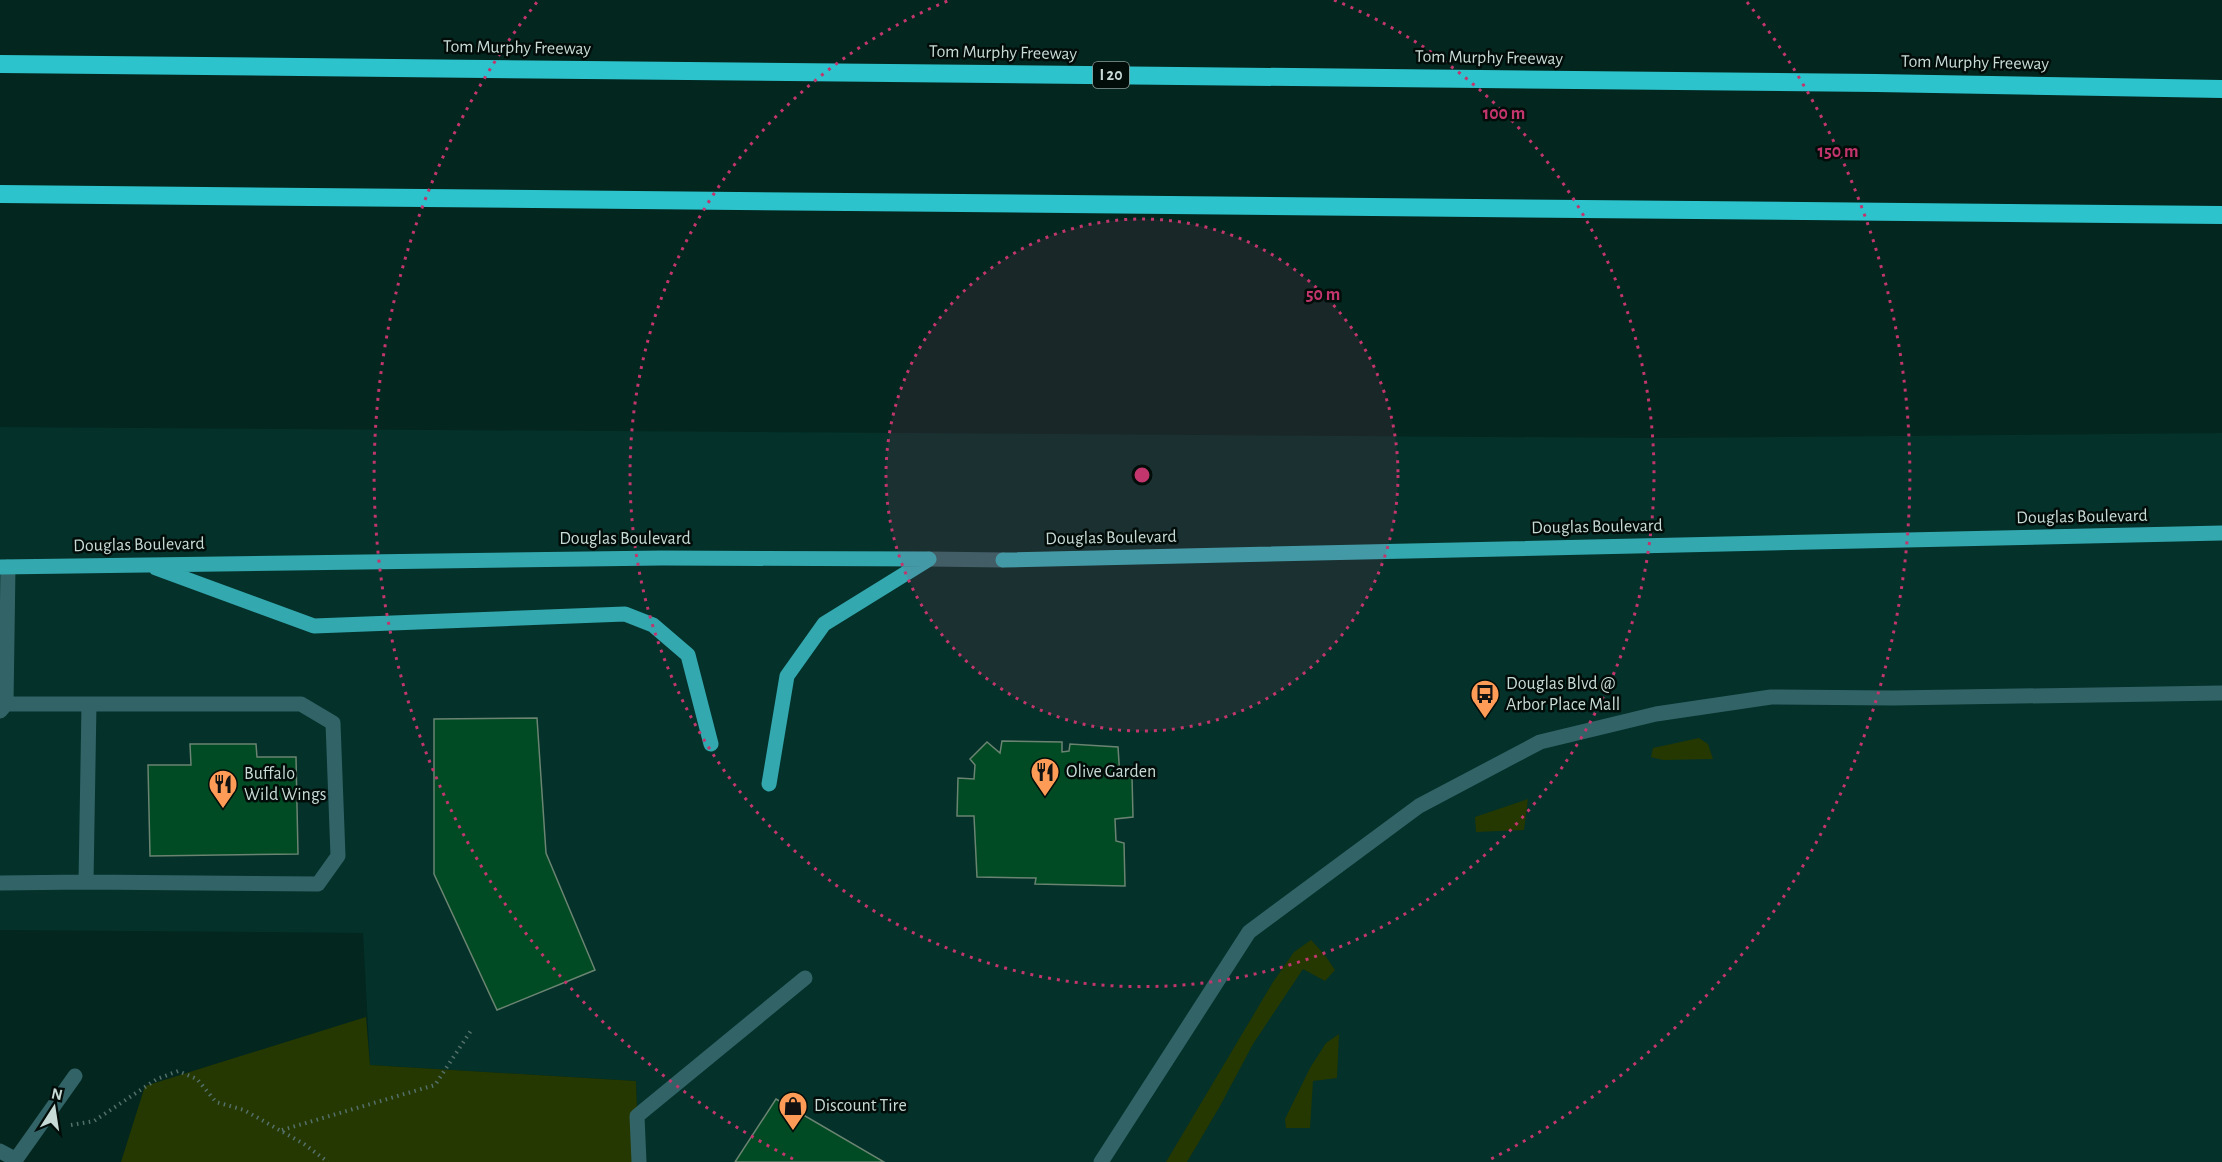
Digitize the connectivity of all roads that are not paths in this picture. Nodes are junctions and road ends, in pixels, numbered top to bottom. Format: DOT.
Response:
graph roads {
  1 [pos="0,64"];
  2 [pos="2222,89"];
  3 [pos="0,194"];
  4 [pos="2222,215"];
  5 [pos="2222,533"];
  6 [pos="929,559"];
  7 [pos="1004,560"];
  8 [pos="147,565"];
  9 [pos="4,567"];
  10 [pos="2222,693"];
  11 [pos="89,704"];
  12 [pos="2,706"];
  13 [pos="711,744"];
  14 [pos="769,784"];
  15 [pos="86,882"];
  16 [pos="0,883"];
  17 [pos="805,978"];
  18 [pos="75,1076"];
  19 [pos="0,1151"];
  20 [pos="15,1161"];
  21 [pos="639,1162"];
  22 [pos="1101,1162"];
  1 -- 2 [label="highway, Tom Murphy Freeway / I 20"];
  3 -- 4 [label="highway"];
  5 -- 7 [label="main road, Douglas Boulevard"];
  6 -- 7 [label="street, Douglas Boulevard"];
  6 -- 8 [label="main road, Douglas Boulevard"];
  6 -- 14 [label="main road"];
  8 -- 9 [label="main road, Douglas Boulevard"];
  8 -- 13 [label="main road"];
  9 -- 12 [label="street"];
  10 -- 22 [label="street"];
  11 -- 12 [label="street"];
  11 -- 15 [label="street"];
  11 -- 15 [label="street"];
  15 -- 16 [label="street"];
  17 -- 21 [label="street"];
  18 -- 20 [label="street"];
  19 -- 20 [label="street"];
}
